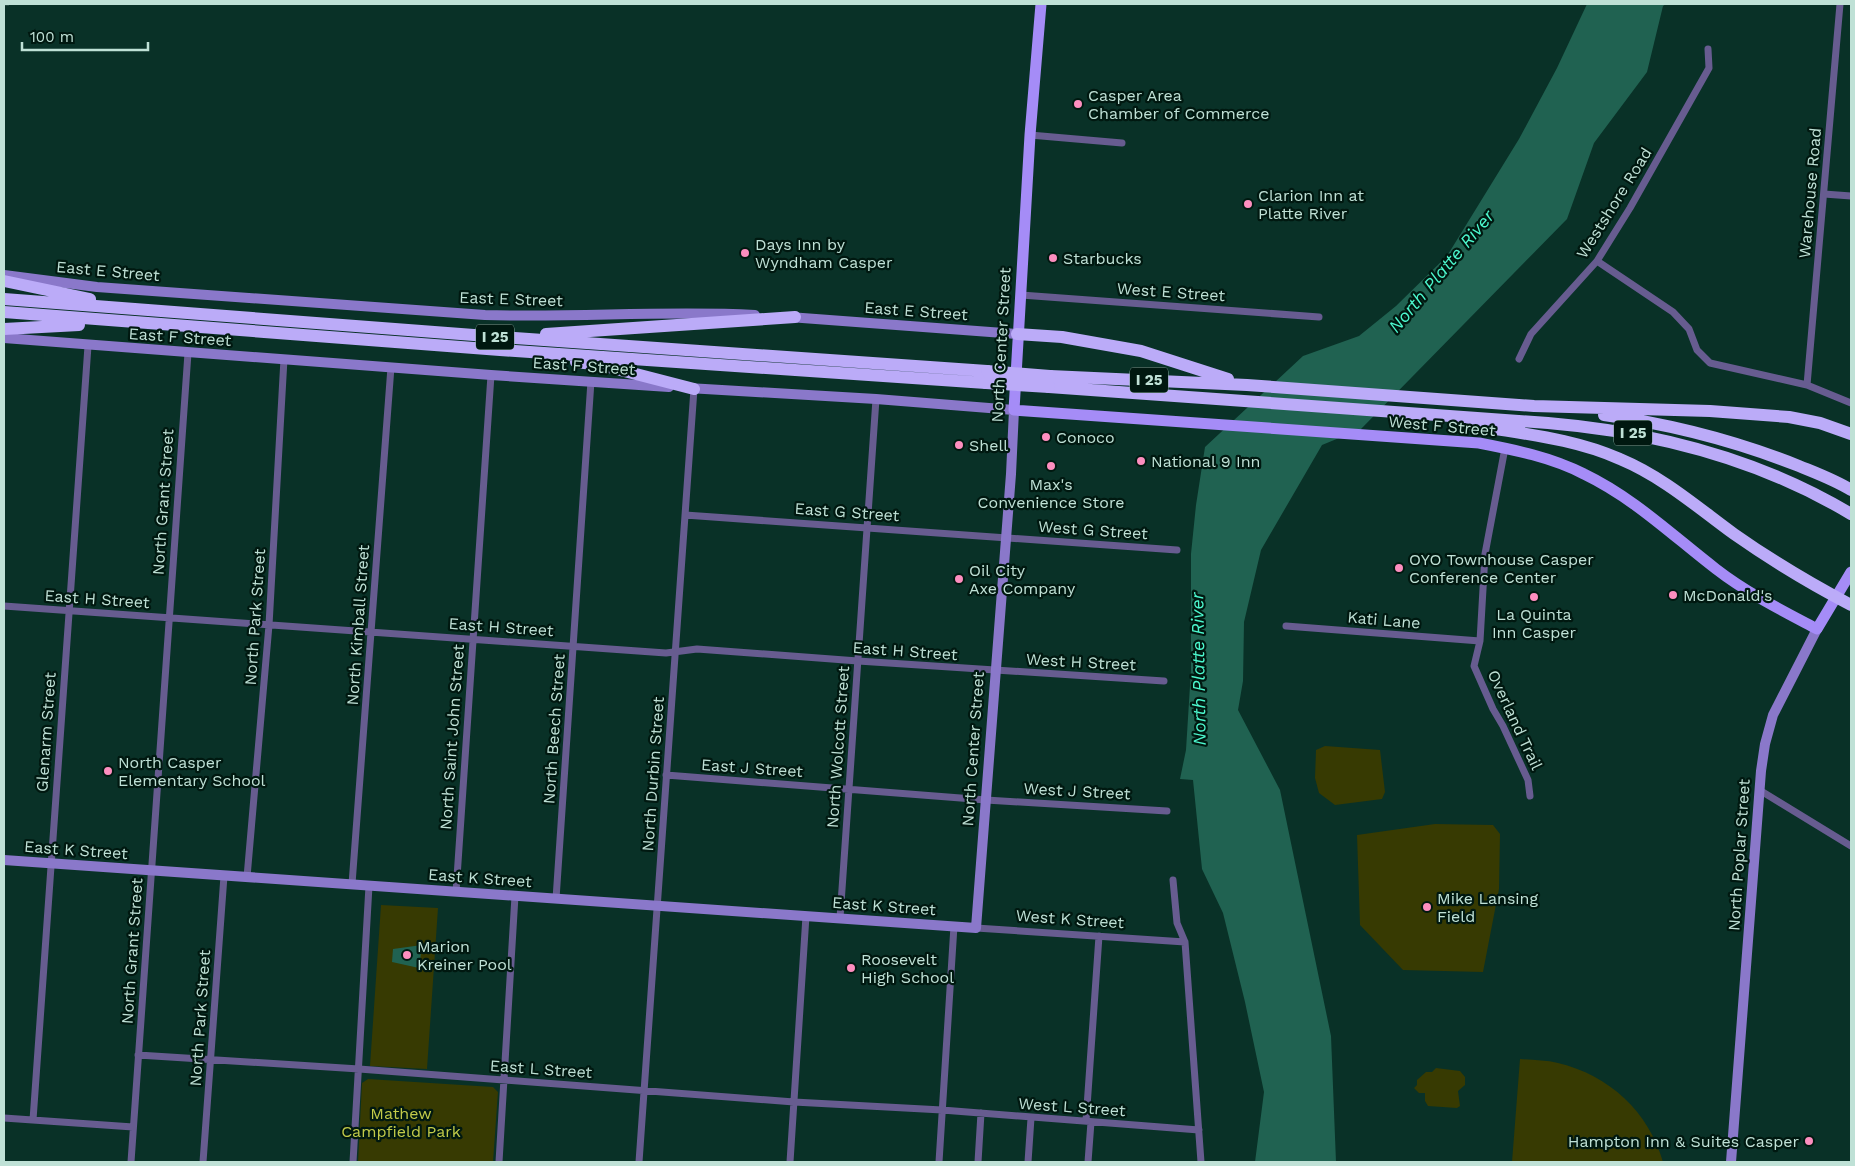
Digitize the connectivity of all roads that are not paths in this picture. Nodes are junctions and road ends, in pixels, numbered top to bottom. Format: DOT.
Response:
graph roads {
  1 [pos="1041,4"];
  2 [pos="1840,4"];
  3 [pos="1708,49"];
  4 [pos="1030,135"];
  5 [pos="1122,143"];
  6 [pos="1824,194"];
  7 [pos="1851,196"];
  8 [pos="1597,261"];
  9 [pos="4,275"];
  10 [pos="4,281"];
  11 [pos="1021,295"];
  12 [pos="4,299"];
  13 [pos="4,312"];
  14 [pos="795,317"];
  15 [pos="1319,317"];
  16 [pos="178,319"];
  17 [pos="4,329"];
  18 [pos="1017,334"];
  19 [pos="4,338"];
  20 [pos="500,344"];
  21 [pos="88,346"];
  22 [pos="188,353"];
  23 [pos="284,359"];
  24 [pos="1519,359"];
  25 [pos="391,367"];
  26 [pos="491,376"];
  27 [pos="591,381"];
  28 [pos="1049,381"];
  29 [pos="1248,385"];
  30 [pos="1807,385"];
  31 [pos="694,389"];
  32 [pos="876,399"];
  33 [pos="1851,402"];
  34 [pos="1534,406"];
  35 [pos="1014,410"];
  36 [pos="1418,414"];
  37 [pos="1851,434"];
  38 [pos="1505,448"];
  39 [pos="1849,488"];
  40 [pos="1851,514"];
  41 [pos="685,515"];
  42 [pos="867,528"];
  43 [pos="1006,537"];
  44 [pos="1177,550"];
  45 [pos="1851,572"];
  46 [pos="1835,597"];
  47 [pos="1851,605"];
  48 [pos="4,606"];
  49 [pos="68,611"];
  50 [pos="169,617"];
  51 [pos="269,625"];
  52 [pos="1286,626"];
  53 [pos="1817,629"];
  54 [pos="372,632"];
  55 [pos="472,640"];
  56 [pos="1480,642"];
  57 [pos="574,646"];
  58 [pos="676,651"];
  59 [pos="858,661"];
  60 [pos="996,671"];
  61 [pos="1164,681"];
  62 [pos="666,775"];
  63 [pos="849,789"];
  64 [pos="1761,791"];
  65 [pos="1530,796"];
  66 [pos="986,800"];
  67 [pos="1167,811"];
  68 [pos="1851,846"];
  69 [pos="4,860"];
  70 [pos="51,864"];
  71 [pos="152,870"];
  72 [pos="224,876"];
  73 [pos="247,877"];
  74 [pos="1173,880"];
  75 [pos="352,884"];
  76 [pos="369,886"];
  77 [pos="456,892"];
  78 [pos="515,896"];
  79 [pos="556,898"];
  80 [pos="657,906"];
  81 [pos="806,916"];
  82 [pos="840,918"];
  83 [pos="954,926"];
  84 [pos="976,928"];
  85 [pos="1099,936"];
  86 [pos="1185,942"];
  87 [pos="138,1055"];
  88 [pos="210,1059"];
  89 [pos="359,1069"];
  90 [pos="504,1080"];
  91 [pos="644,1091"];
  92 [pos="794,1102"];
  93 [pos="942,1110"];
  94 [pos="981,1114"];
  95 [pos="4,1118"];
  96 [pos="1031,1118"];
  97 [pos="33,1120"];
  98 [pos="1088,1121"];
  99 [pos="133,1127"];
  100 [pos="1199,1130"];
  101 [pos="131,1162"];
  102 [pos="203,1162"];
  103 [pos="353,1162"];
  104 [pos="500,1162"];
  105 [pos="639,1162"];
  106 [pos="790,1162"];
  107 [pos="939,1162"];
  108 [pos="978,1162"];
  109 [pos="1028,1162"];
  110 [pos="1088,1162"];
  111 [pos="1201,1162"];
  112 [pos="1731,1162"];
  1 -- 4 [label="main road, North Center Street"];
  2 -- 6 [label="street, Warehouse Road"];
  3 -- 8 [label="street, Westshore Road"];
  4 -- 5 [label="street"];
  4 -- 11 [label="main road, North Center Street"];
  6 -- 7 [label="street"];
  6 -- 30 [label="street, Warehouse Road"];
  8 -- 24 [label="street, Westshore Road"];
  8 -- 30 [label="street"];
  9 -- 14 [label="main road, East E Street"];
  10 -- 16 [label="highway"];
  11 -- 15 [label="street, West E Street"];
  11 -- 18 [label="main road, North Center Street"];
  12 -- 16 [label="highway, I 25"];
  13 -- 16 [label="highway, I 25"];
  14 -- 18 [label="main road, East E Street"];
  14 -- 20 [label="highway"];
  16 -- 17 [label="highway"];
  16 -- 20 [label="highway, I 25"];
  18 -- 29 [label="highway"];
  18 -- 35 [label="main road, North Center Street"];
  19 -- 21 [label="main road, East F Street"];
  20 -- 28 [label="highway, I 25, bridge"];
  20 -- 31 [label="highway"];
  21 -- 22 [label="main road, East F Street"];
  21 -- 49 [label="street, Glenarm Street"];
  22 -- 23 [label="main road, East F Street"];
  22 -- 50 [label="street, North Grant Street"];
  23 -- 25 [label="main road, East F Street"];
  23 -- 51 [label="street, North Park Street"];
  25 -- 26 [label="main road, East F Street"];
  25 -- 54 [label="street, North Kimball Street"];
  26 -- 27 [label="main road, East F Street"];
  26 -- 55 [label="street, North Saint John Street"];
  27 -- 31 [label="main road, East F Street"];
  27 -- 57 [label="street, North Beech Street"];
  28 -- 29 [label="highway, I 25"];
  28 -- 36 [label="highway, I 25"];
  29 -- 34 [label="highway, I 25"];
  30 -- 33 [label="street"];
  31 -- 32 [label="main road, East F Street"];
  31 -- 41 [label="street, North Durbin Street"];
  32 -- 35 [label="main road, East F Street"];
  32 -- 42 [label="street, North Wolcott Street"];
  34 -- 37 [label="highway"];
  34 -- 39 [label="highway, I 25"];
  35 -- 38 [label="main road, West F Street"];
  35 -- 43 [label="main road, North Center Street"];
  36 -- 40 [label="highway, I 25"];
  36 -- 46 [label="highway"];
  38 -- 53 [label="main road, West F Street"];
  38 -- 56 [label="street, Overland Trail"];
  41 -- 42 [label="street, East G Street"];
  41 -- 58 [label="street, North Durbin Street"];
  42 -- 43 [label="street, East G Street"];
  42 -- 59 [label="street, North Wolcott Street"];
  43 -- 44 [label="street, West G Street"];
  43 -- 60 [label="main road, North Center Street"];
  45 -- 46 [label="main road, North Poplar Street"];
  46 -- 47 [label="highway"];
  46 -- 53 [label="main road, North Poplar Street"];
  48 -- 49 [label="street, East H Street"];
  49 -- 50 [label="street, East H Street"];
  49 -- 70 [label="street, Glenarm Street"];
  50 -- 51 [label="street, East H Street"];
  50 -- 71 [label="street, North Grant Street"];
  51 -- 54 [label="street, East H Street"];
  51 -- 73 [label="street, North Park Street"];
  52 -- 56 [label="street, Kati Lane"];
  53 -- 64 [label="main road, North Poplar Street"];
  54 -- 55 [label="street, East H Street"];
  54 -- 75 [label="street, North Kimball Street"];
  55 -- 57 [label="street, East H Street"];
  55 -- 77 [label="street, North Saint John Street"];
  56 -- 65 [label="street, Overland Trail"];
  57 -- 58 [label="street, East H Street"];
  57 -- 79 [label="street, North Beech Street"];
  58 -- 59 [label="street, East H Street"];
  58 -- 62 [label="street, North Durbin Street"];
  59 -- 60 [label="street, East H Street"];
  59 -- 63 [label="street, North Wolcott Street"];
  60 -- 61 [label="street, West H Street"];
  60 -- 66 [label="main road, North Center Street"];
  62 -- 63 [label="street, East J Street"];
  62 -- 80 [label="street, North Durbin Street"];
  63 -- 66 [label="street, East J Street"];
  63 -- 82 [label="street, North Wolcott Street"];
  64 -- 68 [label="street"];
  64 -- 112 [label="main road, North Poplar Street"];
  66 -- 67 [label="street, West J Street"];
  66 -- 84 [label="main road, North Center Street"];
  69 -- 70 [label="main road, East K Street"];
  70 -- 71 [label="main road, East K Street"];
  70 -- 97 [label="street, Glenarm Street"];
  71 -- 72 [label="main road, East K Street"];
  71 -- 87 [label="street, North Grant Street"];
  72 -- 73 [label="main road, East K Street"];
  72 -- 88 [label="street, North Park Street"];
  73 -- 75 [label="main road, East K Street"];
  74 -- 86 [label="street"];
  75 -- 76 [label="main road, East K Street"];
  76 -- 77 [label="main road, East K Street"];
  76 -- 89 [label="street"];
  77 -- 78 [label="main road, East K Street"];
  78 -- 79 [label="main road, East K Street"];
  78 -- 90 [label="street"];
  79 -- 80 [label="main road, East K Street"];
  80 -- 81 [label="main road, East K Street"];
  80 -- 91 [label="street, North Durbin Street"];
  81 -- 82 [label="main road, East K Street"];
  81 -- 92 [label="street"];
  82 -- 83 [label="main road, East K Street"];
  83 -- 84 [label="main road, West K Street"];
  83 -- 93 [label="street"];
  84 -- 85 [label="street, West K Street"];
  85 -- 86 [label="street, West K Street"];
  85 -- 98 [label="street"];
  86 -- 100 [label="street"];
  87 -- 88 [label="street, East L Street"];
  87 -- 99 [label="street, North Grant Street"];
  88 -- 89 [label="street, East L Street"];
  88 -- 102 [label="street, North Park Street"];
  89 -- 90 [label="street, East L Street"];
  89 -- 103 [label="street"];
  90 -- 91 [label="street, East L Street"];
  90 -- 104 [label="street"];
  91 -- 92 [label="street, East L Street"];
  91 -- 105 [label="street, North Durbin Street"];
  92 -- 93 [label="street, East L Street"];
  92 -- 106 [label="street"];
  93 -- 94 [label="street, West L Street"];
  93 -- 107 [label="street"];
  94 -- 96 [label="street, West L Street"];
  94 -- 108 [label="street"];
  95 -- 97 [label="street"];
  96 -- 98 [label="street, West L Street"];
  96 -- 109 [label="street"];
  97 -- 99 [label="street"];
  98 -- 100 [label="street, West L Street"];
  98 -- 110 [label="street"];
  99 -- 101 [label="street, North Grant Street"];
  100 -- 111 [label="street"];
}
